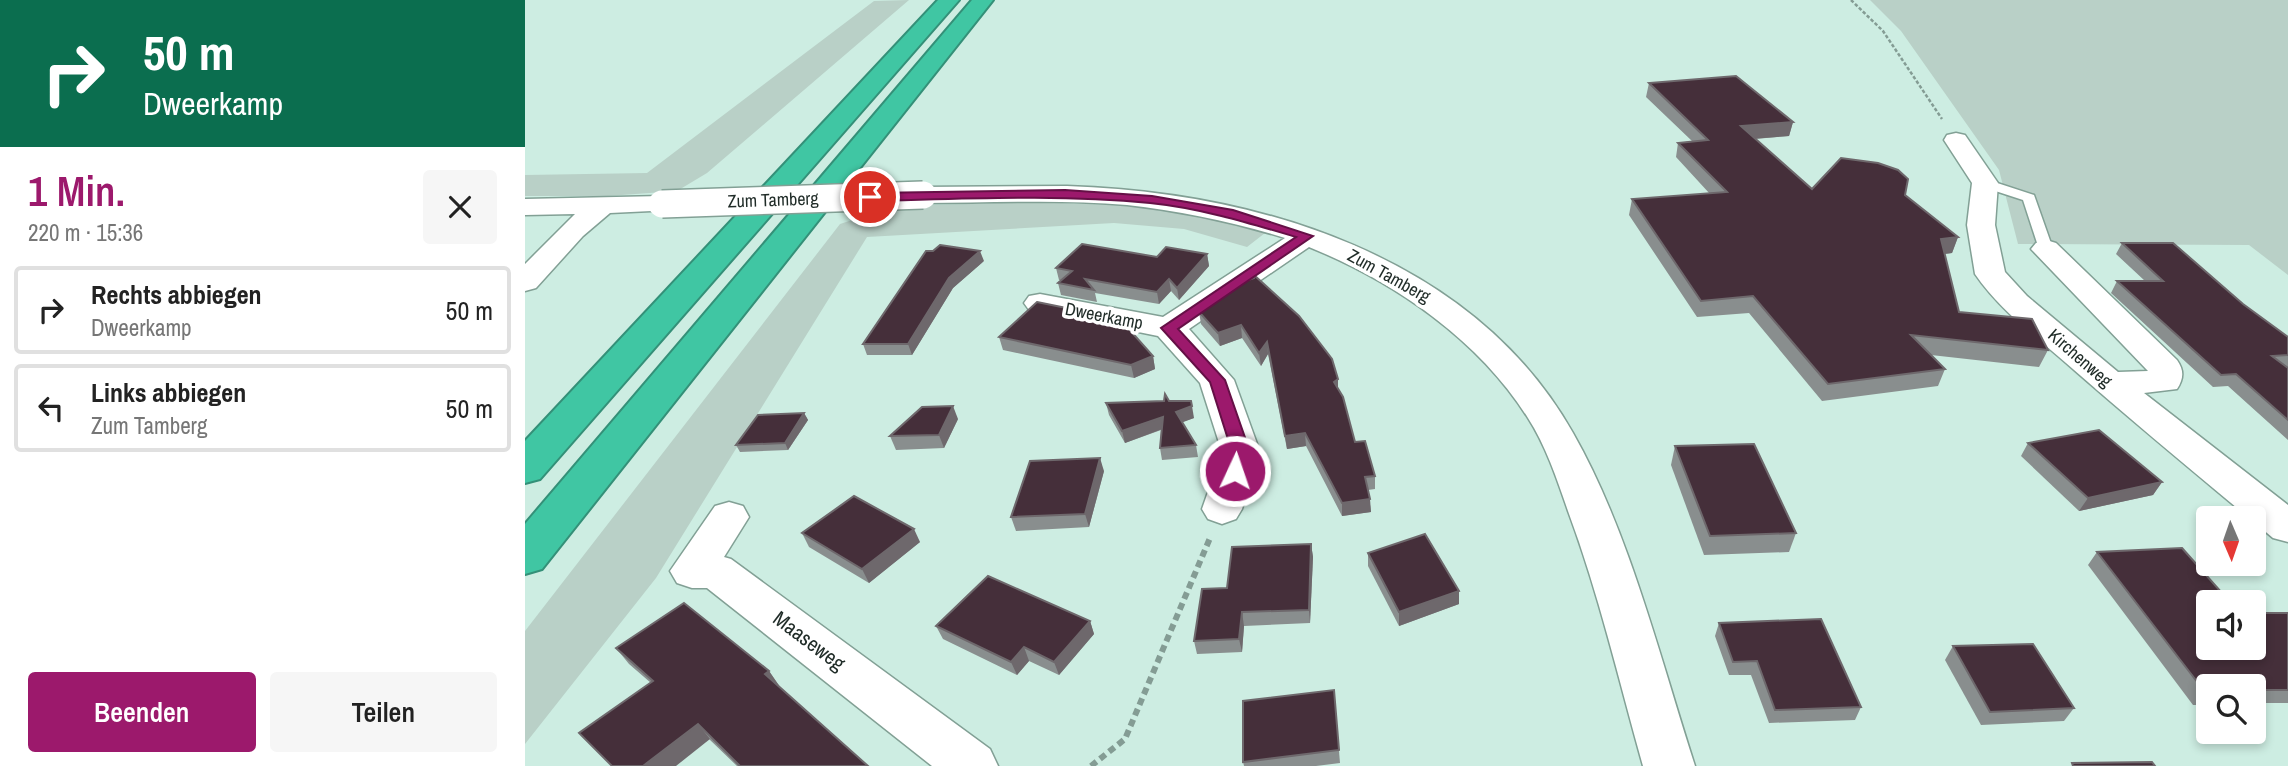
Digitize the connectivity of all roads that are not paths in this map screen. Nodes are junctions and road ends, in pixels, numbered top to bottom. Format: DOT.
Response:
graph roads {
  1 [pos="949,0"];
  2 [pos="983,0"];
  3 [pos="1956,140"];
  4 [pos="1985,183"];
  5 [pos="602,206"];
  6 [pos="525,207"];
  7 [pos="1307,236"];
  8 [pos="2046,249"];
  9 [pos="525,282"];
  10 [pos="1040,303"];
  11 [pos="1169,328"];
  12 [pos="2109,383"];
  13 [pos="525,468"];
  14 [pos="1222,509"];
  15 [pos="729,517"];
  16 [pos="2288,527"];
  17 [pos="525,556"];
  18 [pos="972,766"];
  19 [pos="1669,766"];
  1 -- 13 [label="highway"];
  2 -- 17 [label="highway"];
  3 -- 4 [label="street"];
  4 -- 8 [label="lane"];
  4 -- 12 [label="street, Kirchenweg"];
  5 -- 6 [label="street, Zum Tamberg"];
  5 -- 7 [label="street, Zum Tamberg, bridge"];
  5 -- 9 [label="street"];
  7 -- 11 [label="street"];
  7 -- 19 [label="street, Zum Tamberg"];
  8 -- 12 [label="street"];
  10 -- 11 [label="street, Dweerkamp"];
  11 -- 14 [label="street"];
  12 -- 16 [label="street, Kirchenweg"];
  15 -- 18 [label="street, Maaseweg"];
}
